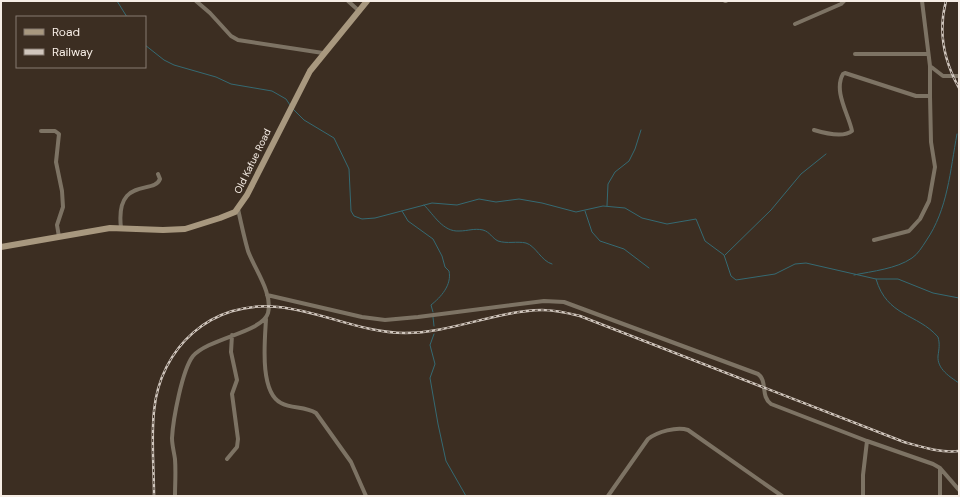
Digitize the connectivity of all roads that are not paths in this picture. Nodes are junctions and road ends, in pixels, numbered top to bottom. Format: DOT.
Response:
graph roads {
  1 [pos="196,1"];
  2 [pos="348,1"];
  3 [pos="367,1"];
  4 [pos="844,1"];
  5 [pos="922,1"];
  6 [pos="358,10"];
  7 [pos="795,24"];
  8 [pos="323,53"];
  9 [pos="855,54"];
  10 [pos="928,54"];
  11 [pos="930,66"];
  12 [pos="959,76"];
  13 [pos="930,96"];
  14 [pos="814,130"];
  15 [pos="40,131"];
  16 [pos="158,174"];
  17 [pos="238,209"];
  18 [pos="121,228"];
  19 [pos="59,237"];
  20 [pos="874,240"];
  21 [pos="1,247"];
  22 [pos="267,295"];
  23 [pos="266,318"];
  24 [pos="232,335"];
  25 [pos="867,441"];
  26 [pos="228,459"];
  27 [pos="940,468"];
  28 [pos="959,490"];
  29 [pos="175,496"];
  30 [pos="366,496"];
  31 [pos="608,496"];
  32 [pos="782,496"];
  33 [pos="863,496"];
  34 [pos="940,496"];
  1 -- 8 [label="street"];
  2 -- 6 [label="street"];
  3 -- 6 [label="street, Old Kafue Road"];
  4 -- 7 [label="street"];
  5 -- 10 [label="street"];
  6 -- 8 [label="street, Old Kafue Road"];
  8 -- 17 [label="street, Old Kafue Road"];
  9 -- 10 [label="street"];
  10 -- 11 [label="street"];
  11 -- 12 [label="street"];
  11 -- 13 [label="street"];
  13 -- 14 [label="street"];
  13 -- 20 [label="street"];
  15 -- 19 [label="street"];
  16 -- 18 [label="street"];
  17 -- 18 [label="street, Old Kafue Road"];
  17 -- 22 [label="street"];
  18 -- 19 [label="street, Old Kafue Road"];
  19 -- 21 [label="street, Old Kafue Road"];
  22 -- 23 [label="street"];
  22 -- 25 [label="street"];
  23 -- 24 [label="street"];
  23 -- 30 [label="street"];
  24 -- 26 [label="street"];
  24 -- 29 [label="street"];
  25 -- 27 [label="street"];
  25 -- 33 [label="street"];
  27 -- 28 [label="street"];
  27 -- 34 [label="street"];
  31 -- 32 [label="street"];
}
